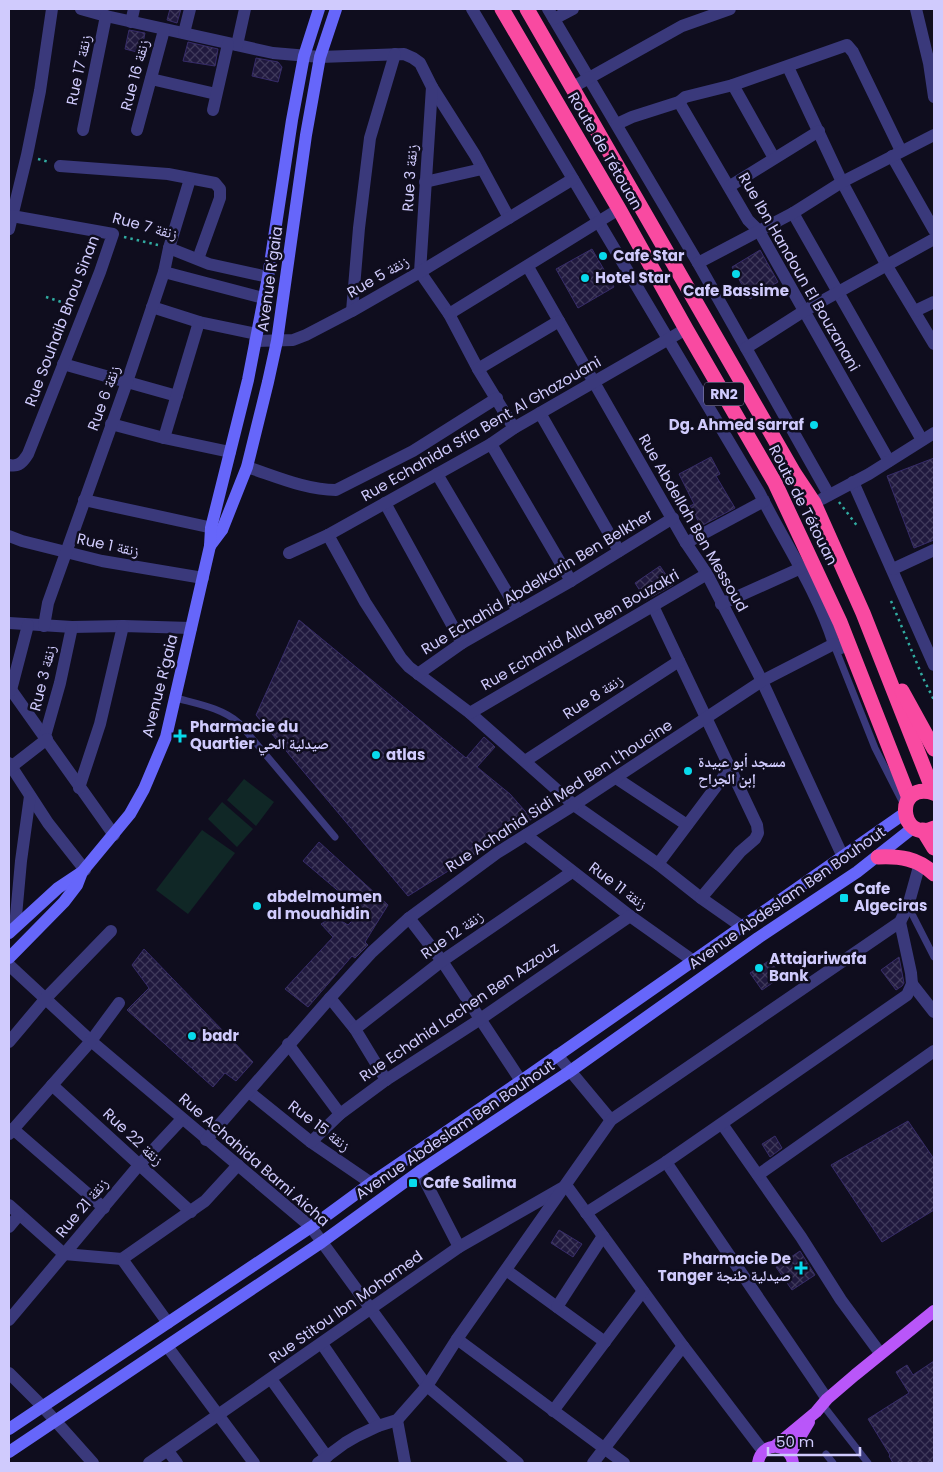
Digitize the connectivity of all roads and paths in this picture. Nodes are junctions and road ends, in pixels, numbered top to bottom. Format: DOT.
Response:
graph roads {
  1 [pos="52,9"];
  2 [pos="81,9"];
  3 [pos="134,9"];
  4 [pos="190,9"];
  5 [pos="245,9"];
  6 [pos="319,9"];
  7 [pos="336,9"];
  8 [pos="472,9"];
  9 [pos="502,9"];
  10 [pos="527,9"];
  11 [pos="573,9"];
  12 [pos="730,9"];
  13 [pos="916,9"];
  14 [pos="551,14"];
  15 [pos="106,16"];
  16 [pos="131,22"];
  17 [pos="164,30"];
  18 [pos="184,33"];
  19 [pos="232,45"];
  20 [pos="395,54"];
  21 [pos="304,56"];
  22 [pos="320,58"];
  23 [pos="931,63"];
  24 [pos="788,67"];
  25 [pos="589,78"];
  26 [pos="151,79"];
  27 [pos="733,86"];
  28 [pos="573,87"];
  29 [pos="432,88"];
  30 [pos="216,94"];
  31 [pos="934,98"];
  32 [pos="679,102"];
  33 [pos="212,110"];
  34 [pos="616,124"];
  35 [pos="83,130"];
  36 [pos="137,130"];
  37 [pos="819,131"];
  38 [pos="934,135"];
  39 [pos="897,154"];
  40 [pos="27,155"];
  41 [pos="774,158"];
  42 [pos="60,166"];
  43 [pos="482,169"];
  44 [pos="190,179"];
  45 [pos="573,179"];
  46 [pos="425,182"];
  47 [pos="842,182"];
  48 [pos="730,186"];
  49 [pos="619,209"];
  50 [pos="792,213"];
  51 [pos="10,215"];
  52 [pos="509,218"];
  53 [pos="598,223"];
  54 [pos="934,230"];
  55 [pos="759,231"];
  56 [pos="113,234"];
  57 [pos="934,239"];
  58 [pos="169,248"];
  59 [pos="198,259"];
  60 [pos="698,263"];
  61 [pos="887,266"];
  62 [pos="528,267"];
  63 [pos="164,272"];
  64 [pos="420,272"];
  65 [pos="268,276"];
  66 [pos="838,293"];
  67 [pos="46,296"];
  68 [pos="263,298"];
  69 [pos="934,302"];
  70 [pos="152,307"];
  71 [pos="85,310"];
  72 [pos="352,311"];
  73 [pos="804,311"];
  74 [pos="915,311"];
  75 [pos="449,314"];
  76 [pos="560,321"];
  77 [pos="199,322"];
  78 [pos="686,329"];
  79 [pos="256,338"];
  80 [pos="669,339"];
  81 [pos="278,341"];
  82 [pos="934,344"];
  83 [pos="746,348"];
  84 [pos="63,364"];
  85 [pos="478,369"];
  86 [pos="127,382"];
  87 [pos="593,383"];
  88 [pos="178,396"];
  89 [pos="497,398"];
  90 [pos="540,414"];
  91 [pos="111,424"];
  92 [pos="514,428"];
  93 [pos="934,433"];
  94 [pos="164,438"];
  95 [pos="922,440"];
  96 [pos="491,444"];
  97 [pos="230,452"];
  98 [pos="889,461"];
  99 [pos="9,464"];
  100 [pos="247,467"];
  101 [pos="437,474"];
  102 [pos="854,482"];
  103 [pos="829,495"];
  104 [pos="84,500"];
  105 [pos="764,502"];
  106 [pos="385,503"];
  107 [pos="814,503"];
  108 [pos="673,518"];
  109 [pos="216,529"];
  110 [pos="860,529"];
  111 [pos="328,535"];
  112 [pos="9,536"];
  113 [pos="686,543"];
  114 [pos="934,550"];
  115 [pos="618,551"];
  116 [pos="66,553"];
  117 [pos="289,553"];
  118 [pos="801,568"];
  119 [pos="892,569"];
  120 [pos="707,574"];
  121 [pos="203,578"];
  122 [pos="571,581"];
  123 [pos="891,600"];
  124 [pos="721,604"];
  125 [pos="654,606"];
  126 [pos="518,611"];
  127 [pos="9,623"];
  128 [pos="28,625"];
  129 [pos="44,626"];
  130 [pos="122,626"];
  131 [pos="72,627"];
  132 [pos="191,628"];
  133 [pos="872,637"];
  134 [pos="462,643"];
  135 [pos="834,644"];
  136 [pos="853,654"];
  137 [pos="679,661"];
  138 [pos="934,665"];
  139 [pos="418,674"];
  140 [pos="762,681"];
  141 [pos="10,689"];
  142 [pos="176,698"];
  143 [pos="934,700"];
  144 [pos="470,713"];
  145 [pos="707,718"];
  146 [pos="46,738"];
  147 [pos="934,749"];
  148 [pos="525,761"];
  149 [pos="10,765"];
  150 [pos="730,768"];
  151 [pos="616,778"];
  152 [pos="80,788"];
  153 [pos="934,793"];
  154 [pos="30,796"];
  155 [pos="574,805"];
  156 [pos="906,806"];
  157 [pos="687,825"];
  158 [pos="924,828"];
  159 [pos="114,835"];
  160 [pos="526,835"];
  161 [pos="335,838"];
  162 [pos="934,848"];
  163 [pos="843,857"];
  164 [pos="878,857"];
  165 [pos="920,863"];
  166 [pos="658,864"];
  167 [pos="83,871"];
  168 [pos="572,872"];
  169 [pos="934,874"];
  170 [pos="701,898"];
  171 [pos="908,906"];
  172 [pos="630,916"];
  173 [pos="409,918"];
  174 [pos="900,922"];
  175 [pos="741,926"];
  176 [pos="12,930"];
  177 [pos="111,930"];
  178 [pos="934,957"];
  179 [pos="9,958"];
  180 [pos="692,960"];
  181 [pos="442,961"];
  182 [pos="9,965"];
  183 [pos="912,984"];
  184 [pos="46,998"];
  185 [pos="330,998"];
  186 [pos="119,1003"];
  187 [pos="934,1012"];
  188 [pos="479,1020"];
  189 [pos="355,1029"];
  190 [pos="91,1041"];
  191 [pos="9,1042"];
  192 [pos="288,1044"];
  193 [pos="934,1051"];
  194 [pos="557,1055"];
  195 [pos="569,1072"];
  196 [pos="386,1080"];
  197 [pos="521,1081"];
  198 [pos="52,1085"];
  199 [pos="250,1092"];
  200 [pos="340,1114"];
  201 [pos="182,1119"];
  202 [pos="611,1120"];
  203 [pos="722,1124"];
  204 [pos="11,1131"];
  205 [pos="206,1140"];
  206 [pos="311,1142"];
  207 [pos="666,1162"];
  208 [pos="139,1165"];
  209 [pos="238,1165"];
  210 [pos="420,1171"];
  211 [pos="758,1176"];
  212 [pos="371,1183"];
  213 [pos="566,1185"];
  214 [pos="9,1205"];
  215 [pos="104,1208"];
  216 [pos="191,1212"];
  217 [pos="586,1213"];
  218 [pos="19,1215"];
  219 [pos="9,1227"];
  220 [pos="310,1227"];
  221 [pos="603,1236"];
  222 [pos="322,1242"];
  223 [pos="459,1247"];
  224 [pos="64,1254"];
  225 [pos="122,1259"];
  226 [pos="506,1270"];
  227 [pos="643,1291"];
  228 [pos="557,1307"];
  229 [pos="372,1309"];
  230 [pos="934,1310"];
  231 [pos="9,1320"];
  232 [pos="168,1323"];
  233 [pos="457,1339"];
  234 [pos="605,1342"];
  235 [pos="322,1344"];
  236 [pos="167,1346"];
  237 [pos="683,1346"];
  238 [pos="880,1353"];
  239 [pos="9,1373"];
  240 [pos="272,1379"];
  241 [pos="426,1386"];
  242 [pos="822,1405"];
  243 [pos="43,1407"];
  244 [pos="554,1411"];
  245 [pos="218,1416"];
  246 [pos="397,1420"];
  247 [pos="56,1422"];
  248 [pos="378,1426"];
  249 [pos="9,1429"];
  250 [pos="604,1449"];
  251 [pos="769,1449"];
  252 [pos="168,1451"];
  253 [pos="9,1452"];
  254 [pos="826,1454"];
  255 [pos="791,1458"];
  256 [pos="329,1459"];
  257 [pos="93,1463"];
  258 [pos="149,1463"];
  259 [pos="177,1463"];
  260 [pos="254,1463"];
  261 [pos="405,1463"];
  262 [pos="518,1463"];
  263 [pos="593,1463"];
  264 [pos="624,1463"];
  265 [pos="758,1463"];
  266 [pos="833,1463"];
  267 [pos="868,1463"];
  1 -- 40 [label="street"];
  2 -- 15 [label="street"];
  3 -- 16 [label="street"];
  4 -- 18 [label="street"];
  5 -- 19 [label="street"];
  6 -- 21 [label="main road, Avenue R'gaia"];
  7 -- 22 [label="main road, Avenue R'gaia"];
  8 -- 45 [label="street"];
  9 -- 49 [label="highway, Route de Tétouan / RN2"];
  10 -- 28 [label="highway, Route de Tétouan / RN2"];
  11 -- 14 [label="street"];
  12 -- 25 [label="street"];
  13 -- 23 [label="street"];
  14 -- 25 [label="street"];
  15 -- 16 [label="street"];
  15 -- 35 [label="street, Rue 17 زنقة"];
  16 -- 17 [label="street"];
  17 -- 18 [label="street"];
  17 -- 26 [label="street, Rue 16 زنقة"];
  18 -- 19 [label="street"];
  19 -- 21 [label="street"];
  19 -- 30 [label="street"];
  20 -- 22 [label="street"];
  20 -- 29 [label="street"];
  20 -- 72 [label="street"];
  21 -- 22 [label="street"];
  21 -- 65 [label="main road, Avenue R'gaia"];
  22 -- 81 [label="main road, Avenue R'gaia"];
  23 -- 31 [label="street"];
  24 -- 27 [label="street"];
  24 -- 37 [label="street"];
  24 -- 39 [label="street"];
  25 -- 28 [label="street"];
  25 -- 34 [label="street"];
  26 -- 30 [label="street"];
  26 -- 36 [label="street, Rue 16 زنقة"];
  27 -- 32 [label="street"];
  27 -- 41 [label="street"];
  28 -- 107 [label="highway, Route de Tétouan / RN2"];
  29 -- 43 [label="street"];
  29 -- 46 [label="street, Rue 3 زنقة"];
  30 -- 33 [label="street"];
  32 -- 34 [label="street"];
  32 -- 48 [label="street, Rue Ibn Handoun El Bouzanani"];
  34 -- 60 [label="street"];
  37 -- 41 [label="street"];
  37 -- 47 [label="street"];
  38 -- 39 [label="street"];
  39 -- 47 [label="street"];
  39 -- 54 [label="street"];
  40 -- 42 [label="path"];
  40 -- 51 [label="street"];
  41 -- 48 [label="street"];
  42 -- 44 [label="street"];
  43 -- 46 [label="street"];
  43 -- 52 [label="street"];
  44 -- 58 [label="street, Rue 6 زنقة"];
  44 -- 59 [label="street"];
  45 -- 52 [label="street, Rue 5 زنقة"];
  45 -- 53 [label="street"];
  46 -- 64 [label="street, Rue 3 زنقة"];
  47 -- 50 [label="street"];
  47 -- 61 [label="street"];
  48 -- 55 [label="street, Rue Ibn Handoun El Bouzanani"];
  49 -- 53 [label="street"];
  49 -- 78 [label="highway, Route de Tétouan / RN2"];
  50 -- 55 [label="street"];
  50 -- 66 [label="street"];
  51 -- 56 [label="street, Rue 7 زنقة"];
  52 -- 64 [label="street, Rue 5 زنقة"];
  53 -- 62 [label="street"];
  53 -- 80 [label="street"];
  55 -- 60 [label="street"];
  55 -- 73 [label="street, Rue Ibn Handoun El Bouzanani"];
  56 -- 58 [label="path, Rue 7 زنقة"];
  56 -- 71 [label="street, Rue Souhaib Bnou Sinan"];
  57 -- 61 [label="street"];
  58 -- 59 [label="street, Rue 7 زنقة"];
  58 -- 63 [label="street, Rue 6 زنقة"];
  59 -- 65 [label="street, Rue 7 زنقة"];
  60 -- 83 [label="street"];
  61 -- 66 [label="street"];
  61 -- 74 [label="street"];
  62 -- 75 [label="street"];
  62 -- 76 [label="street, Rue Abdellah Ben Messoud"];
  63 -- 68 [label="street"];
  63 -- 70 [label="street, Rue 6 زنقة"];
  64 -- 72 [label="street, Rue 5 زنقة"];
  64 -- 75 [label="street"];
  65 -- 68 [label="main road, Avenue R'gaia"];
  66 -- 73 [label="street"];
  66 -- 95 [label="street"];
  67 -- 71 [label="path"];
  68 -- 79 [label="main road, Avenue R'gaia"];
  69 -- 74 [label="street"];
  70 -- 77 [label="street, Rue 5 زنقة"];
  70 -- 86 [label="street, Rue 6 زنقة"];
  71 -- 84 [label="street, Rue Souhaib Bnou Sinan"];
  72 -- 81 [label="street, Rue 5 زنقة"];
  73 -- 83 [label="street"];
  73 -- 98 [label="street, Rue Ibn Handoun El Bouzanani"];
  74 -- 82 [label="street"];
  75 -- 85 [label="street"];
  76 -- 85 [label="street"];
  76 -- 87 [label="street, Rue Abdellah Ben Messoud"];
  77 -- 79 [label="street, Rue 5 زنقة"];
  77 -- 88 [label="street"];
  78 -- 80 [label="street, Rue Echahida Sfia Bent Al Ghazouani"];
  78 -- 136 [label="highway, Route de Tétouan / RN2"];
  79 -- 81 [label="street, Rue 5 زنقة"];
  79 -- 97 [label="main road, Avenue R'gaia"];
  80 -- 87 [label="street, Rue Echahida Sfia Bent Al Ghazouani"];
  80 -- 105 [label="street"];
  81 -- 100 [label="main road, Avenue R'gaia"];
  83 -- 103 [label="street"];
  84 -- 86 [label="street"];
  84 -- 99 [label="street, Rue Souhaib Bnou Sinan"];
  85 -- 89 [label="street"];
  86 -- 88 [label="street"];
  86 -- 91 [label="street, Rue 6 زنقة"];
  87 -- 90 [label="street, Rue Echahida Sfia Bent Al Ghazouani"];
  87 -- 108 [label="street, Rue Abdellah Ben Messoud"];
  88 -- 94 [label="street"];
  89 -- 92 [label="street"];
  89 -- 100 [label="street"];
  90 -- 92 [label="street, Rue Echahida Sfia Bent Al Ghazouani"];
  90 -- 115 [label="street"];
  91 -- 94 [label="street"];
  91 -- 104 [label="street, Rue 6 زنقة"];
  92 -- 96 [label="street, Rue Echahida Sfia Bent Al Ghazouani"];
  93 -- 95 [label="street"];
  94 -- 97 [label="street"];
  95 -- 98 [label="street"];
  96 -- 101 [label="street, Rue Echahida Sfia Bent Al Ghazouani"];
  96 -- 122 [label="street"];
  97 -- 109 [label="main road, Avenue R'gaia"];
  98 -- 102 [label="street"];
  100 -- 109 [label="main road, Avenue R'gaia"];
  101 -- 106 [label="street, Rue Echahida Sfia Bent Al Ghazouani"];
  101 -- 126 [label="street"];
  102 -- 103 [label="street"];
  102 -- 119 [label="street"];
  103 -- 107 [label="street"];
  103 -- 110 [label="path"];
  104 -- 109 [label="street"];
  104 -- 116 [label="street, Rue 6 زنقة"];
  105 -- 113 [label="street"];
  105 -- 118 [label="street"];
  106 -- 111 [label="street, Rue Echahida Sfia Bent Al Ghazouani"];
  106 -- 134 [label="street"];
  107 -- 133 [label="highway, Route de Tétouan / RN2"];
  108 -- 113 [label="street, Rue Abdellah Ben Messoud"];
  108 -- 115 [label="street, Rue Echahid Abdelkarin Ben Belkher"];
  109 -- 121 [label="main road, Avenue R'gaia"];
  111 -- 117 [label="street, Rue Echahida Sfia Bent Al Ghazouani"];
  111 -- 139 [label="street"];
  112 -- 116 [label="street, Rue 1 زنقة"];
  113 -- 120 [label="street, Rue Abdellah Ben Messoud"];
  114 -- 119 [label="street"];
  115 -- 122 [label="street, Rue Echahid Abdelkarin Ben Belkher"];
  116 -- 121 [label="street, Rue 1 زنقة"];
  116 -- 129 [label="street, Rue 6 زنقة"];
  118 -- 124 [label="street"];
  118 -- 135 [label="street"];
  119 -- 138 [label="street"];
  120 -- 124 [label="street, Rue Abdellah Ben Messoud"];
  120 -- 125 [label="street, Rue Echahid Allal Ben Bouzakri"];
  121 -- 132 [label="main road, Avenue R'gaia"];
  122 -- 126 [label="street, Rue Echahid Abdelkarin Ben Belkher"];
  123 -- 143 [label="path"];
  124 -- 140 [label="street, Rue Abdellah Ben Messoud"];
  125 -- 137 [label="street"];
  125 -- 144 [label="street, Rue Echahid Allal Ben Bouzakri"];
  126 -- 134 [label="street, Rue Echahid Abdelkarin Ben Belkher"];
  127 -- 128 [label="street"];
  128 -- 129 [label="street"];
  128 -- 141 [label="street"];
  129 -- 131 [label="street"];
  130 -- 131 [label="street"];
  130 -- 132 [label="street"];
  130 -- 152 [label="street"];
  131 -- 146 [label="street, Rue 3 زنقة"];
  132 -- 142 [label="main road, Avenue R'gaia"];
  133 -- 147 [label="highway"];
  133 -- 153 [label="highway, Route de Tétouan / RN2"];
  134 -- 139 [label="street, Rue Echahid Abdelkarin Ben Belkher"];
  135 -- 136 [label="street"];
  135 -- 140 [label="street, Rue Achahid Sidi Med Ben L'houcine"];
  135 -- 156 [label="lane"];
  136 -- 156 [label="highway, Route de Tétouan / RN2"];
  137 -- 145 [label="street"];
  137 -- 148 [label="street, Rue 8 زنقة"];
  139 -- 144 [label="street"];
  140 -- 145 [label="street, Rue Achahid Sidi Med Ben L'houcine"];
  140 -- 163 [label="street, Rue Abdellah Ben Messoud"];
  141 -- 146 [label="street"];
  142 -- 159 [label="main road, Avenue R'gaia"];
  142 -- 161 [label="lane"];
  144 -- 148 [label="street"];
  145 -- 150 [label="street"];
  145 -- 151 [label="street, Rue Achahid Sidi Med Ben L'houcine"];
  146 -- 149 [label="street"];
  146 -- 152 [label="street"];
  148 -- 155 [label="street"];
  149 -- 154 [label="street"];
  150 -- 157 [label="street"];
  150 -- 170 [label="street"];
  151 -- 155 [label="street, Rue Achahid Sidi Med Ben L'houcine"];
  151 -- 157 [label="street"];
  152 -- 159 [label="street"];
  153 -- 156 [label="highway, Route de Tétouan / RN2"];
  154 -- 167 [label="street"];
  154 -- 176 [label="street"];
  155 -- 160 [label="street, Rue Achahid Sidi Med Ben L'houcine"];
  155 -- 166 [label="street"];
  156 -- 158 [label="highway, Route de Tétouan / RN2"];
  156 -- 163 [label="main road, Avenue Abdeslam Ben Bouhout"];
  157 -- 166 [label="street"];
  158 -- 162 [label="highway, Route de Tétouan / RN2"];
  158 -- 164 [label="main road, Avenue Abdeslam Ben Bouhout"];
  159 -- 167 [label="main road, Avenue R'gaia"];
  160 -- 168 [label="street, Rue 11 زنقة"];
  160 -- 173 [label="street, Rue Achahid Sidi Med Ben L'houcine"];
  163 -- 175 [label="main road, Avenue Abdeslam Ben Bouhout"];
  164 -- 165 [label="highway"];
  164 -- 195 [label="main road, Avenue Abdeslam Ben Bouhout"];
  165 -- 169 [label="highway"];
  165 -- 171 [label="street"];
  166 -- 170 [label="street"];
  167 -- 176 [label="main road, Avenue R'gaia"];
  167 -- 179 [label="main road, Avenue R'gaia"];
  168 -- 172 [label="street, Rue 11 زنقة"];
  168 -- 181 [label="street, Rue 12 زنقة"];
  170 -- 175 [label="street"];
  171 -- 174 [label="street"];
  171 -- 178 [label="lane"];
  172 -- 180 [label="street, Rue 11 زنقة"];
  172 -- 188 [label="street, Rue Echahid Lachen Ben Azzouz"];
  173 -- 181 [label="street"];
  173 -- 185 [label="street, Rue Achahid Sidi Med Ben L'houcine"];
  174 -- 183 [label="street"];
  174 -- 202 [label="street"];
  175 -- 180 [label="main road, Avenue Abdeslam Ben Bouhout"];
  177 -- 184 [label="street"];
  180 -- 194 [label="main road, Avenue Abdeslam Ben Bouhout"];
  181 -- 188 [label="street"];
  181 -- 189 [label="street, Rue 12 زنقة"];
  182 -- 184 [label="street, Rue Achahida Barni Aicha"];
  183 -- 187 [label="street"];
  183 -- 203 [label="street"];
  184 -- 190 [label="street, Rue Achahida Barni Aicha"];
  184 -- 191 [label="street"];
  185 -- 189 [label="street"];
  185 -- 192 [label="street, Rue Achahid Sidi Med Ben L'houcine"];
  186 -- 190 [label="street"];
  188 -- 196 [label="street, Rue Echahid Lachen Ben Azzouz"];
  188 -- 197 [label="street"];
  189 -- 196 [label="street"];
  190 -- 198 [label="street"];
  190 -- 201 [label="street, Rue Achahida Barni Aicha"];
  192 -- 199 [label="street, Rue Achahid Sidi Med Ben L'houcine"];
  192 -- 200 [label="street"];
  193 -- 211 [label="street"];
  194 -- 195 [label="street"];
  194 -- 197 [label="main road, Avenue Abdeslam Ben Bouhout"];
  195 -- 202 [label="street"];
  195 -- 210 [label="main road, Avenue Abdeslam Ben Bouhout"];
  196 -- 200 [label="street, Rue Echahid Lachen Ben Azzouz"];
  197 -- 212 [label="main road, Avenue Abdeslam Ben Bouhout"];
  198 -- 204 [label="street"];
  198 -- 208 [label="street, Rue 22 زنقة"];
  199 -- 205 [label="street, Rue Achahid Sidi Med Ben L'houcine"];
  199 -- 206 [label="street, Rue 15 زنقة"];
  200 -- 206 [label="street, Rue Echahid Lachen Ben Azzouz"];
  201 -- 205 [label="street, Rue Achahida Barni Aicha"];
  201 -- 208 [label="street, Rue 21 زنقة"];
  202 -- 213 [label="street"];
  203 -- 207 [label="street"];
  203 -- 211 [label="street"];
  204 -- 215 [label="street"];
  205 -- 209 [label="street, Rue Achahida Barni Aicha"];
  206 -- 212 [label="street, Rue 15 زنقة"];
  207 -- 217 [label="street"];
  207 -- 242 [label="street"];
  208 -- 215 [label="street, Rue 21 زنقة"];
  208 -- 216 [label="street, Rue 22 زنقة"];
  209 -- 216 [label="street"];
  209 -- 220 [label="street, Rue Achahida Barni Aicha"];
  210 -- 222 [label="main road, Avenue Abdeslam Ben Bouhout"];
  210 -- 223 [label="street"];
  211 -- 238 [label="street"];
  212 -- 220 [label="main road, Avenue Abdeslam Ben Bouhout"];
  213 -- 217 [label="street"];
  213 -- 223 [label="street, Rue Stitou Ibn Mohamed"];
  213 -- 226 [label="street"];
  214 -- 218 [label="street"];
  215 -- 224 [label="street, Rue 21 زنقة"];
  216 -- 225 [label="street"];
  217 -- 221 [label="street"];
  218 -- 219 [label="street"];
  218 -- 224 [label="street"];
  220 -- 222 [label="street, Rue Achahida Barni Aicha"];
  220 -- 232 [label="main road, Avenue Abdeslam Ben Bouhout"];
  221 -- 227 [label="street"];
  221 -- 228 [label="street"];
  222 -- 229 [label="street, Rue Achahida Barni Aicha"];
  222 -- 236 [label="main road, Avenue Abdeslam Ben Bouhout"];
  223 -- 229 [label="street, Rue Stitou Ibn Mohamed"];
  224 -- 225 [label="street"];
  224 -- 231 [label="street, Rue 21 زنقة"];
  225 -- 232 [label="street"];
  226 -- 228 [label="street"];
  226 -- 233 [label="street"];
  227 -- 234 [label="street"];
  227 -- 237 [label="street"];
  228 -- 234 [label="street"];
  229 -- 235 [label="street, Rue Stitou Ibn Mohamed"];
  229 -- 241 [label="street, Rue Achahida Barni Aicha"];
  230 -- 238 [label="main road"];
  232 -- 243 [label="main road, Avenue Abdeslam Ben Bouhout"];
  233 -- 241 [label="street"];
  233 -- 244 [label="street"];
  234 -- 244 [label="street"];
  235 -- 240 [label="street, Rue Stitou Ibn Mohamed"];
  235 -- 248 [label="street"];
  236 -- 245 [label="street"];
  236 -- 247 [label="main road, Avenue Abdeslam Ben Bouhout"];
  237 -- 250 [label="street"];
  237 -- 251 [label="street"];
  238 -- 242 [label="main road"];
  239 -- 243 [label="street"];
  240 -- 245 [label="street, Rue Stitou Ibn Mohamed"];
  240 -- 256 [label="street"];
  241 -- 246 [label="street"];
  241 -- 262 [label="street, Rue Achahida Barni Aicha"];
  242 -- 251 [label="main road"];
  242 -- 255 [label="main road"];
  242 -- 267 [label="lane"];
  243 -- 247 [label="street"];
  243 -- 249 [label="main road, Avenue Abdeslam Ben Bouhout"];
  244 -- 250 [label="street"];
  245 -- 252 [label="street, Rue Stitou Ibn Mohamed"];
  245 -- 260 [label="street"];
  246 -- 248 [label="street"];
  246 -- 261 [label="street"];
  247 -- 253 [label="main road, Avenue Abdeslam Ben Bouhout"];
  247 -- 257 [label="street"];
  248 -- 256 [label="street"];
  250 -- 263 [label="street"];
  250 -- 264 [label="street"];
  251 -- 255 [label="main road"];
  251 -- 265 [label="main road"];
  252 -- 258 [label="street, Rue Stitou Ibn Mohamed"];
  252 -- 259 [label="street"];
  254 -- 266 [label="lane"];
}
